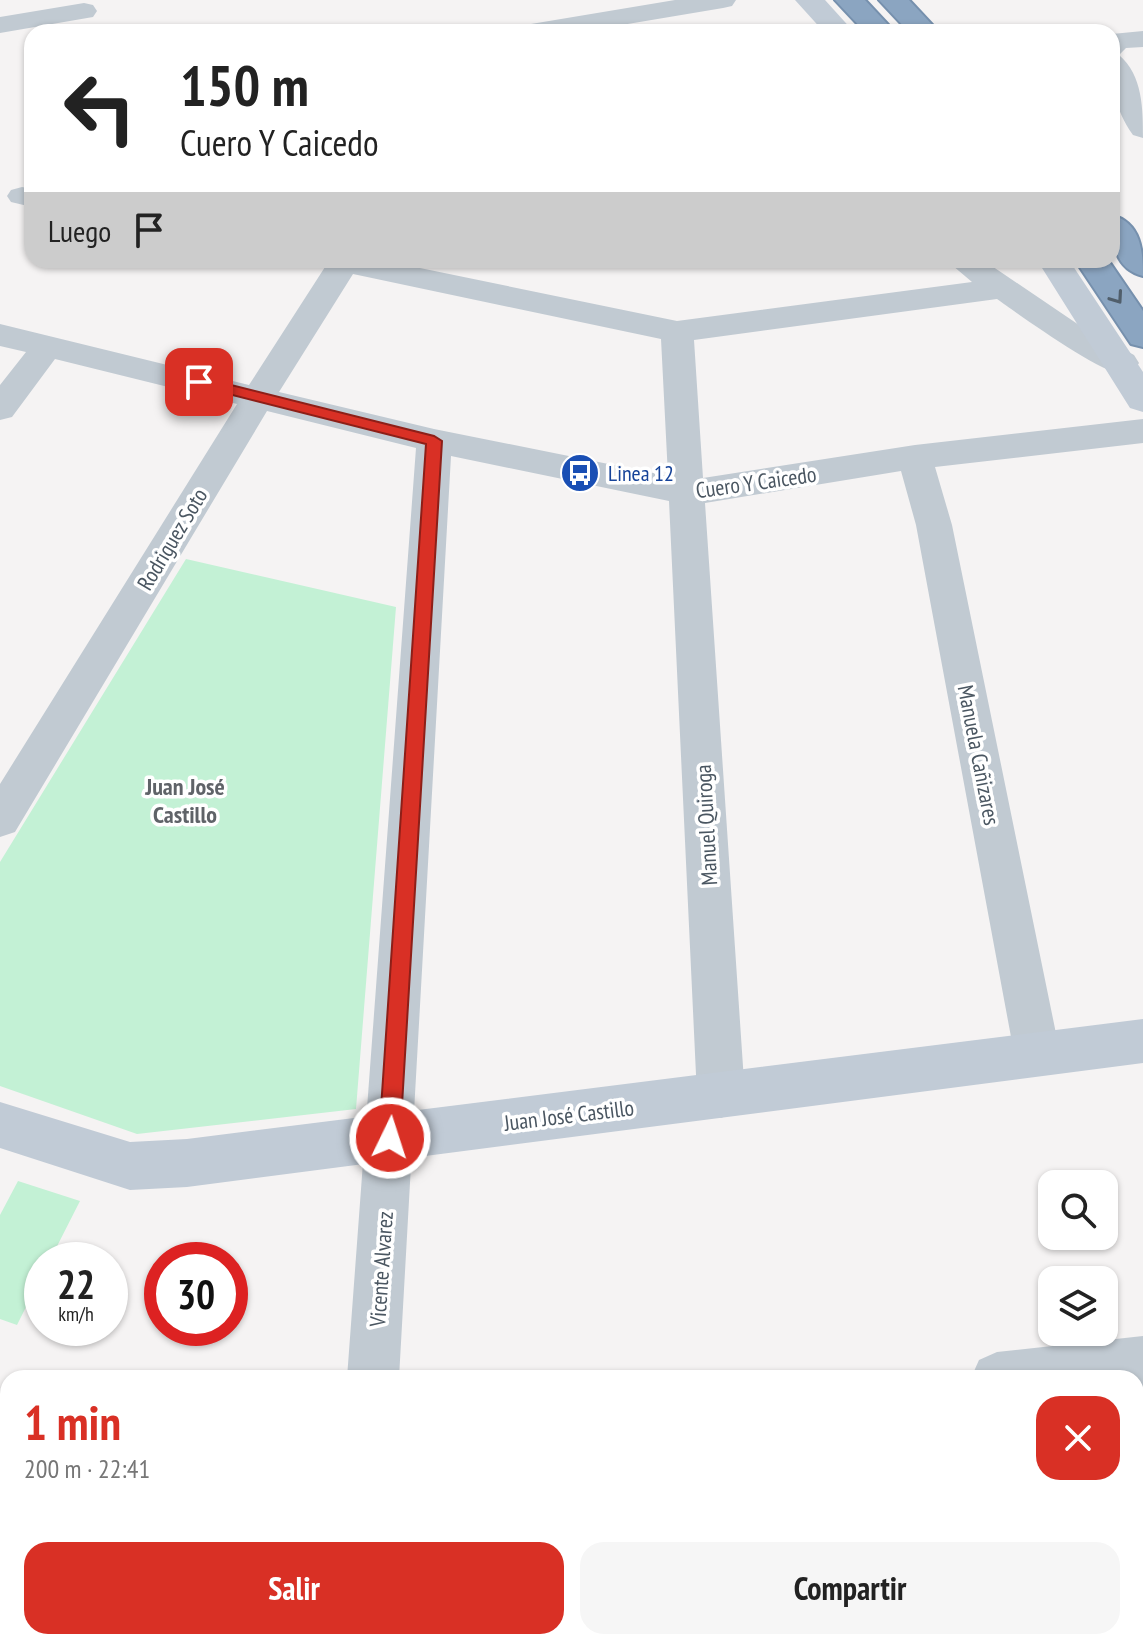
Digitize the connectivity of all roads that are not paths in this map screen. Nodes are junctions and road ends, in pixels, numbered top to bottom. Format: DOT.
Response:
graph roads {
  1 [pos="723,0"];
  2 [pos="809,0"];
  3 [pos="849,0"];
  4 [pos="893,0"];
  5 [pos="84,11"];
  6 [pos="627,16"];
  7 [pos="579,24"];
  8 [pos="832,24"];
  9 [pos="873,24"];
  10 [pos="917,24"];
  11 [pos="0,25"];
  12 [pos="1143,39"];
  13 [pos="1120,41"];
  14 [pos="1120,79"];
  15 [pos="1143,129"];
  16 [pos="1120,236"];
  17 [pos="1143,266"];
  18 [pos="338,268"];
  19 [pos="375,268"];
  20 [pos="973,268"];
  21 [pos="1058,268"];
  22 [pos="1096,268"];
  23 [pos="1001,288"];
  24 [pos="677,332"];
  25 [pos="0,335"];
  26 [pos="1143,336"];
  27 [pos="48,346"];
  28 [pos="1122,363"];
  29 [pos="259,396"];
  30 [pos="1143,400"];
  31 [pos="0,409"];
  32 [pos="1143,431"];
  33 [pos="434,441"];
  34 [pos="915,457"];
  35 [pos="687,492"];
  36 [pos="0,820"];
  37 [pos="1143,1041"];
  38 [pos="1037,1053"];
  39 [pos="721,1096"];
  40 [pos="0,1125"];
  41 [pos="390,1138"];
  42 [pos="1143,1362"];
  43 [pos="374,1370"];
  44 [pos="1070,1370"];
  1 -- 6 [label="street"];
  2 -- 8 [label="street"];
  3 -- 9 [label="highway"];
  4 -- 10 [label="highway"];
  5 -- 11 [label="street"];
  6 -- 7 [label="street"];
  12 -- 13 [label="street"];
  14 -- 15 [label="street"];
  16 -- 17 [label="highway"];
  18 -- 29 [label="street, Rodriguez Soto"];
  19 -- 24 [label="street"];
  20 -- 23 [label="street"];
  21 -- 28 [label="street"];
  22 -- 26 [label="highway, one-way"];
  23 -- 24 [label="street"];
  23 -- 28 [label="street"];
  24 -- 35 [label="street"];
  25 -- 27 [label="street, Cuero Y Caicedo"];
  27 -- 29 [label="street, Cuero Y Caicedo"];
  27 -- 31 [label="street"];
  28 -- 30 [label="street"];
  29 -- 33 [label="street, Cuero Y Caicedo"];
  29 -- 36 [label="street, Rodriguez Soto"];
  32 -- 34 [label="street, Cuero Y Caicedo"];
  33 -- 35 [label="street, Cuero Y Caicedo"];
  33 -- 41 [label="street, Vicente Alvarez"];
  34 -- 35 [label="street, Cuero Y Caicedo"];
  34 -- 38 [label="street, Manuela Cañizares"];
  35 -- 39 [label="street, Manuel Quiroga"];
  37 -- 38 [label="street, Juan José Castillo"];
  38 -- 39 [label="street, Juan José Castillo"];
  39 -- 41 [label="street, Juan José Castillo"];
  40 -- 41 [label="street, Juan José Castillo"];
  41 -- 43 [label="street, Vicente Alvarez"];
  42 -- 44 [label="street"];
}
